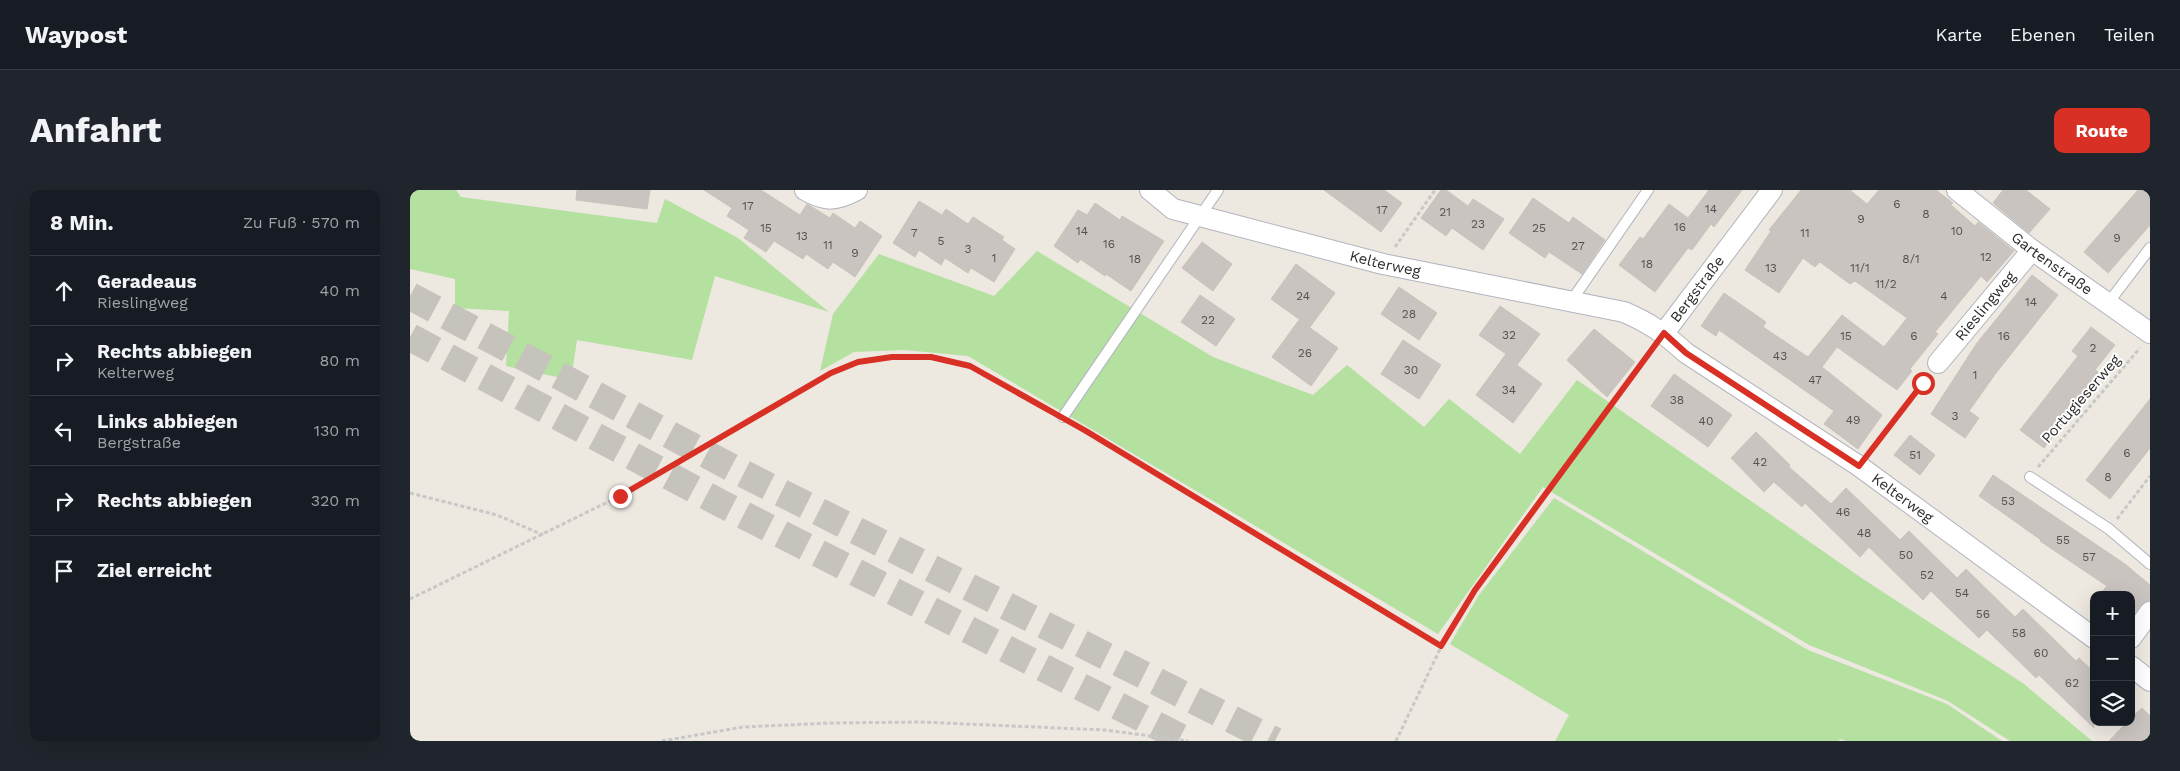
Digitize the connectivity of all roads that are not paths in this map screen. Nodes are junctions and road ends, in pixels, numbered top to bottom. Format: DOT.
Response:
graph roads {
  1 [pos="805,190"];
  2 [pos="857,190"];
  3 [pos="1150,190"];
  4 [pos="1218,190"];
  5 [pos="1648,190"];
  6 [pos="1772,190"];
  7 [pos="1957,190"];
  8 [pos="1200,216"];
  9 [pos="2150,248"];
  10 [pos="2032,250"];
  11 [pos="1572,300"];
  12 [pos="2109,302"];
  13 [pos="1664,333"];
  14 [pos="2148,337"];
  15 [pos="1938,363"];
  16 [pos="1063,418"];
  17 [pos="2030,477"];
  18 [pos="2150,564"];
  19 [pos="2150,612"];
  20 [pos="2091,636"];
  21 [pos="2132,636"];
  22 [pos="2135,669"];
  23 [pos="2150,681"];
  1 -- 2 [label="street"];
  3 -- 8 [label="street, Kelterweg"];
  4 -- 8 [label="lane"];
  5 -- 11 [label="lane"];
  6 -- 13 [label="street, Bergstraße"];
  7 -- 10 [label="street, Gartenstraße"];
  8 -- 11 [label="street, Kelterweg"];
  8 -- 16 [label="lane"];
  9 -- 12 [label="lane"];
  10 -- 12 [label="street, Gartenstraße"];
  10 -- 15 [label="street, Rieslingweg"];
  11 -- 13 [label="street, Kelterweg"];
  12 -- 14 [label="street, Gartenstraße"];
  13 -- 20 [label="street, Kelterweg"];
  17 -- 18 [label="lane"];
  19 -- 21 [label="street"];
  22 -- 23 [label="street"];
}
